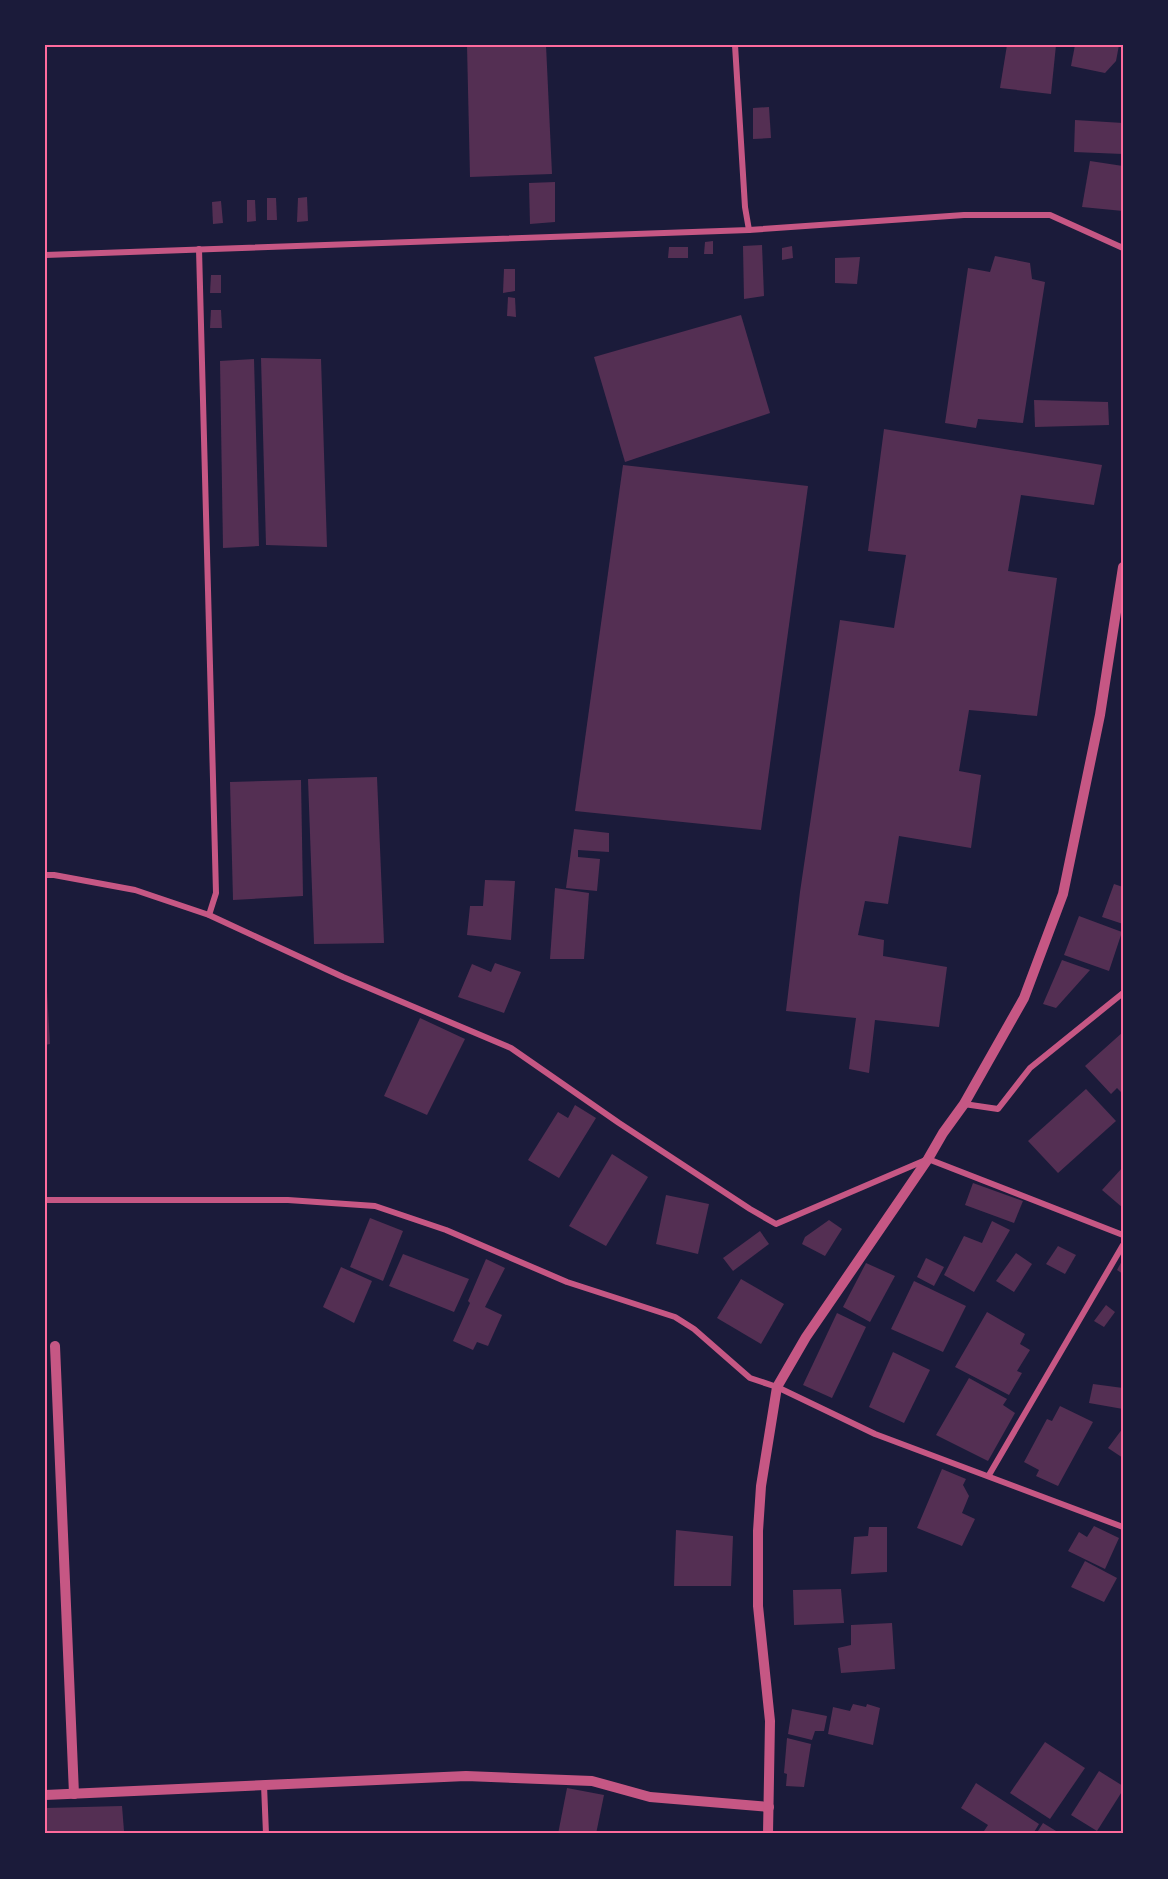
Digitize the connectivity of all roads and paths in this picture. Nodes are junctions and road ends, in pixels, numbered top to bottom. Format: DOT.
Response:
graph roads {
  1 [pos="735,45"];
  2 [pos="749,230"];
  3 [pos="1123,248"];
  4 [pos="199,249"];
  5 [pos="45,255"];
  6 [pos="1123,567"];
  7 [pos="45,875"];
  8 [pos="209,915"];
  9 [pos="1123,993"];
  10 [pos="964,1104"];
  11 [pos="928,1159"];
  12 [pos="45,1200"];
  13 [pos="1123,1235"];
  14 [pos="1123,1245"];
  15 [pos="55,1346"];
  16 [pos="777,1387"];
  17 [pos="989,1475"];
  18 [pos="1123,1527"];
  19 [pos="264,1785"];
  20 [pos="74,1794"];
  21 [pos="45,1795"];
  22 [pos="769,1807"];
  23 [pos="266,1834"];
  24 [pos="768,1834"];
  1 -- 2 [label="street"];
  2 -- 3 [label="street"];
  2 -- 4 [label="street"];
  4 -- 5 [label="street"];
  4 -- 8 [label="street"];
  6 -- 10 [label="street"];
  7 -- 8 [label="street"];
  8 -- 11 [label="street"];
  9 -- 10 [label="street"];
  10 -- 11 [label="street"];
  11 -- 13 [label="street"];
  11 -- 16 [label="street"];
  12 -- 16 [label="street"];
  14 -- 17 [label="street"];
  15 -- 20 [label="street"];
  16 -- 17 [label="street"];
  16 -- 22 [label="street"];
  17 -- 18 [label="street"];
  19 -- 20 [label="street"];
  19 -- 22 [label="street"];
  19 -- 23 [label="street"];
  20 -- 21 [label="street"];
  22 -- 24 [label="street"];
}
